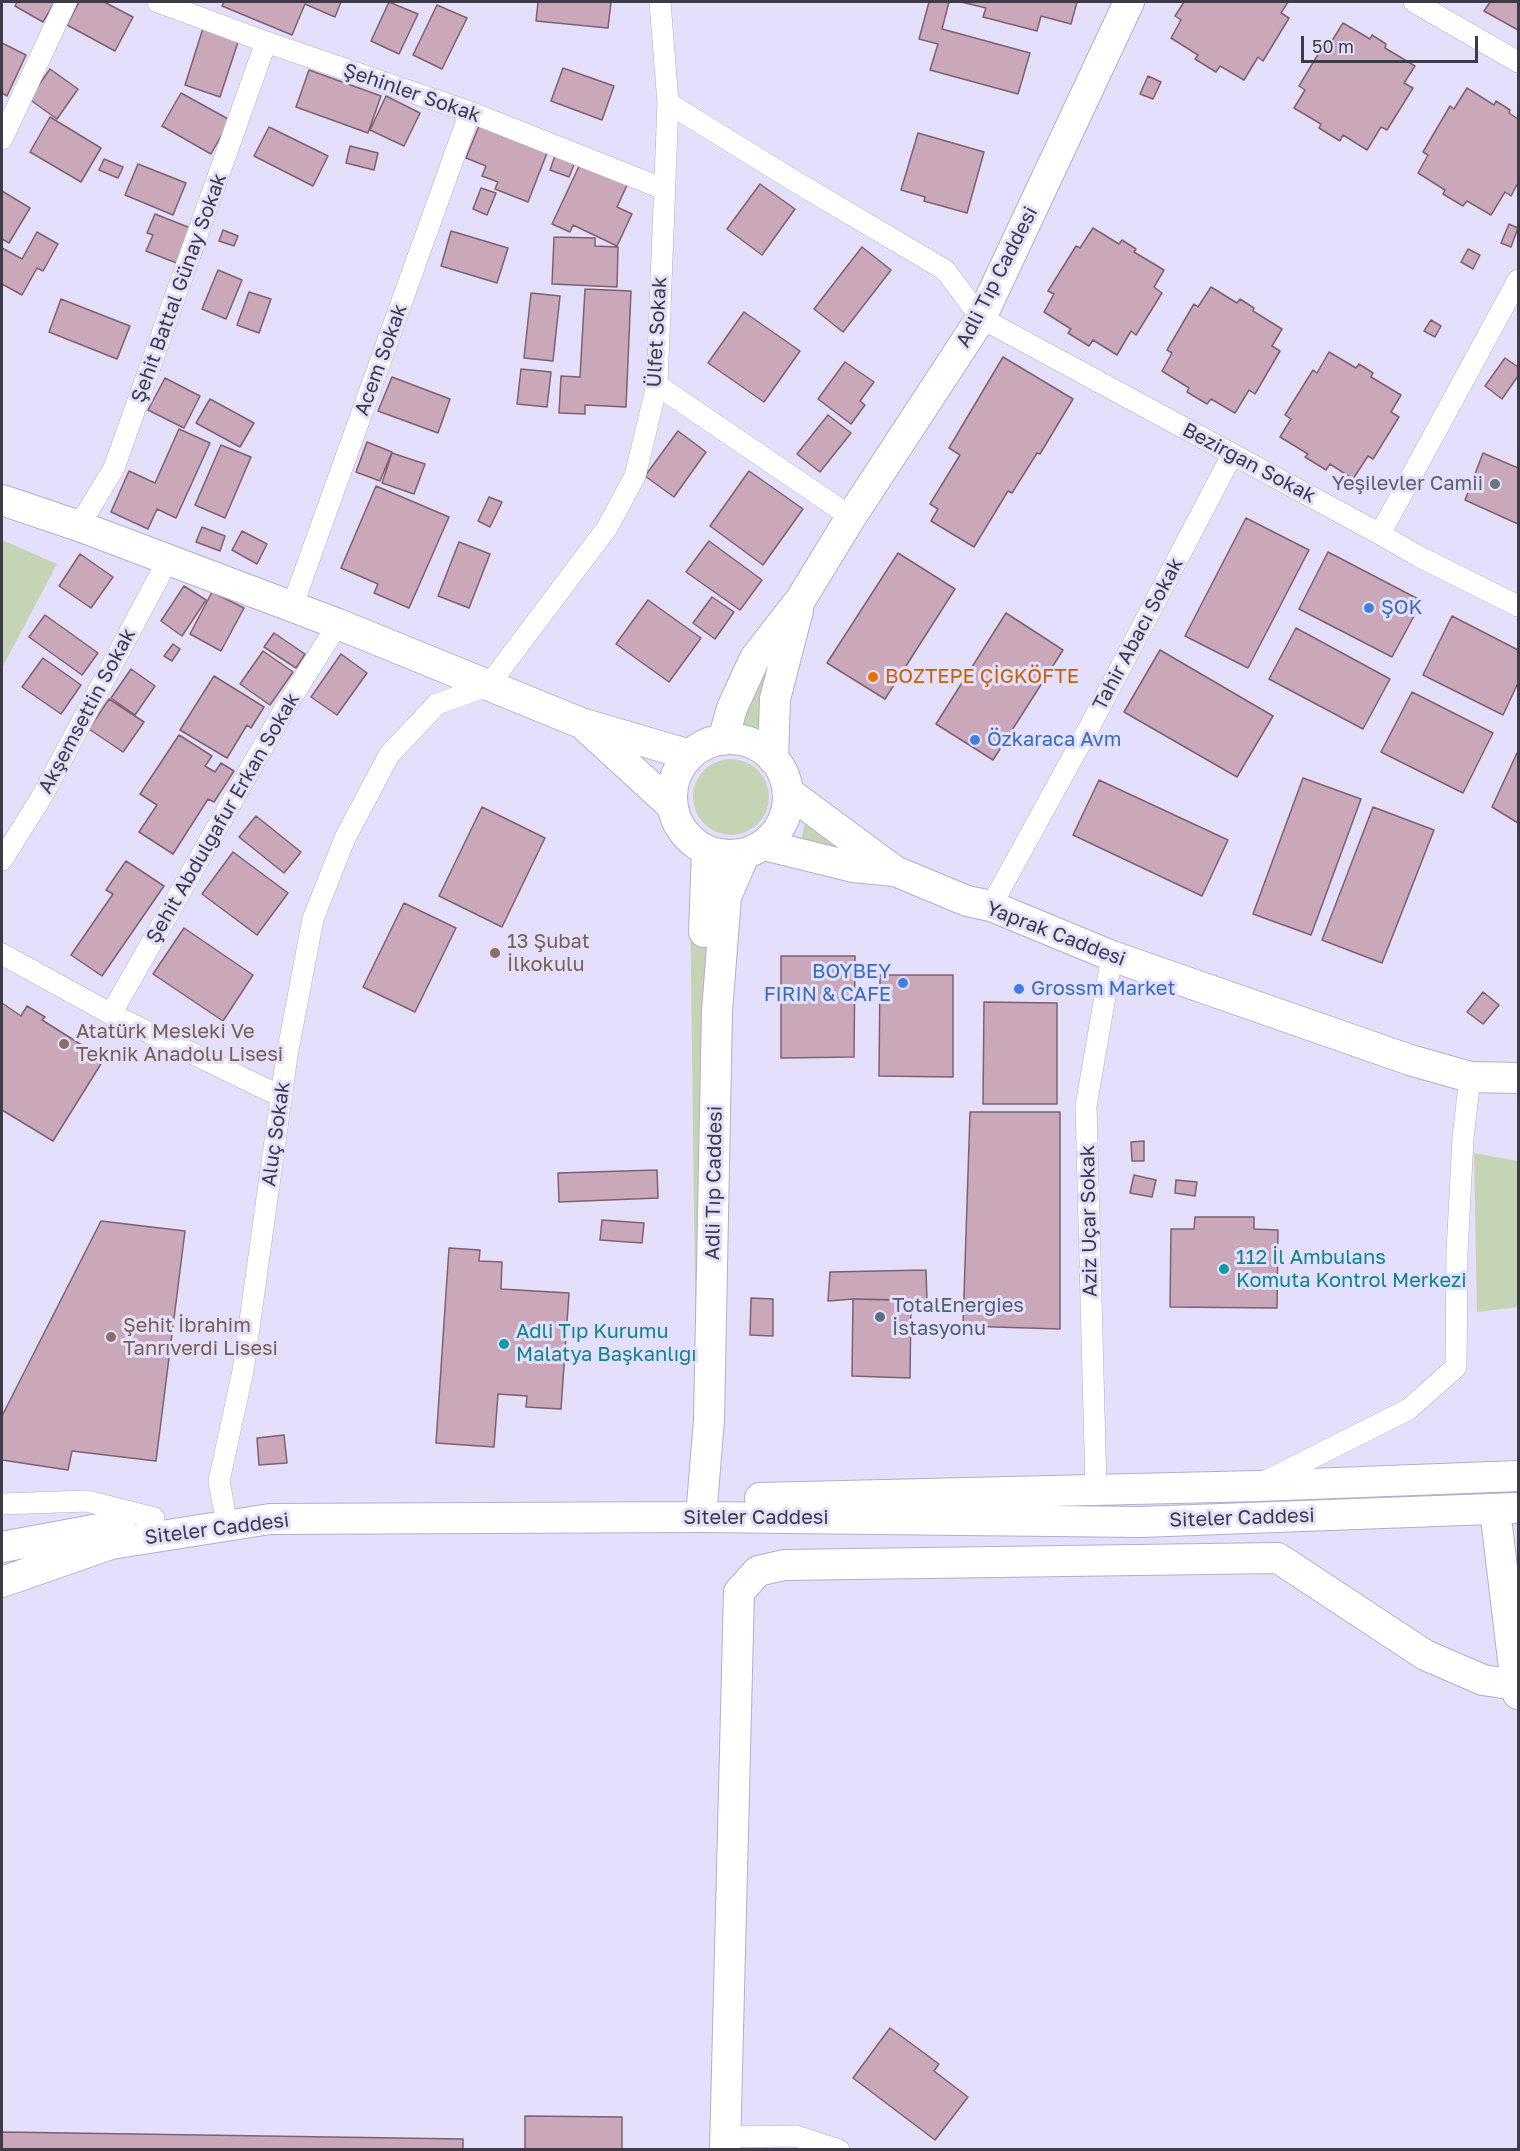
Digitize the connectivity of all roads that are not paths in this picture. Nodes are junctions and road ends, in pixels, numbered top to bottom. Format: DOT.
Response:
graph roads {
  1 [pos="66,2"];
  2 [pos="158,2"];
  3 [pos="660,2"];
  4 [pos="1129,2"];
  5 [pos="1425,4"];
  6 [pos="267,42"];
  7 [pos="1518,62"];
  8 [pos="668,103"];
  9 [pos="470,112"];
  10 [pos="2,139"];
  11 [pos="664,189"];
  12 [pos="1518,280"];
  13 [pos="981,318"];
  14 [pos="657,385"];
  15 [pos="1232,455"];
  16 [pos="2,500"];
  17 [pos="851,518"];
  18 [pos="78,526"];
  19 [pos="1380,534"];
  20 [pos="168,560"];
  21 [pos="801,599"];
  22 [pos="1518,606"];
  23 [pos="292,607"];
  24 [pos="338,624"];
  25 [pos="488,686"];
  26 [pos="581,723"];
  27 [pos="723,740"];
  28 [pos="690,755"];
  29 [pos="773,759"];
  30 [pos="788,792"];
  31 [pos="672,806"];
  32 [pos="755,849"];
  33 [pos="706,851"];
  34 [pos="2,860"];
  35 [pos="894,871"];
  36 [pos="991,906"];
  37 [pos="2,954"];
  38 [pos="1112,956"];
  39 [pos="111,1014"];
  40 [pos="1470,1077"];
  41 [pos="1518,1078"];
  42 [pos="282,1097"];
  43 [pos="1518,1476"];
  44 [pos="1258,1486"];
  45 [pos="1096,1489"];
  46 [pos="2,1504"];
  47 [pos="224,1508"];
  48 [pos="1507,1508"];
  49 [pos="694,1509"];
  50 [pos="154,1518"];
  51 [pos="2,1547"];
  52 [pos="2,1582"];
  53 [pos="1518,1687"];
  54 [pos="725,2143"];
  55 [pos="839,2150"];
  1 -- 10 [label="street"];
  2 -- 6 [label="street, Şehinler Sokak"];
  3 -- 8 [label="street, Ülfet Sokak"];
  4 -- 13 [label="street, Adli Tıp Caddesi"];
  5 -- 7 [label="street"];
  6 -- 9 [label="street, Şehinler Sokak"];
  6 -- 18 [label="street, Şehit Battal Günay Sokak"];
  8 -- 11 [label="street, Ülfet Sokak"];
  8 -- 13 [label="street"];
  9 -- 11 [label="street, Şehinler Sokak"];
  9 -- 23 [label="street, Acem Sokak"];
  11 -- 14 [label="street, Ülfet Sokak"];
  12 -- 19 [label="street"];
  13 -- 15 [label="street, Bezirgan Sokak"];
  13 -- 17 [label="street, Adli Tıp Caddesi"];
  14 -- 17 [label="street"];
  14 -- 25 [label="street, Ülfet Sokak"];
  15 -- 19 [label="street, Bezirgan Sokak"];
  15 -- 36 [label="street, Tahir Abacı Sokak"];
  16 -- 18 [label="street"];
  17 -- 21 [label="street, Adli Tıp Caddesi"];
  18 -- 20 [label="street"];
  19 -- 22 [label="street, Bezirgan Sokak"];
  20 -- 23 [label="street"];
  20 -- 34 [label="street, Akşemsettin Sokak"];
  21 -- 27 [label="street, Adli Tıp Caddesi"];
  21 -- 29 [label="street, Adli Tıp Caddesi"];
  23 -- 24 [label="street"];
  24 -- 25 [label="street"];
  24 -- 39 [label="street, Şehit Abdulgafur Erkan Sokak"];
  25 -- 26 [label="street"];
  25 -- 42 [label="street, Aluç Sokak"];
  26 -- 28 [label="street"];
  26 -- 31 [label="street"];
  27 -- 28 [label="street"];
  27 -- 29 [label="street"];
  28 -- 31 [label="street"];
  29 -- 30 [label="street, Adli Tıp Caddesi"];
  30 -- 32 [label="street, Adli Tıp Caddesi"];
  30 -- 35 [label="street, Yaprak Caddesi"];
  31 -- 33 [label="street"];
  32 -- 33 [label="street"];
  32 -- 35 [label="street"];
  32 -- 49 [label="street, Adli Tıp Caddesi"];
  33 -- 49 [label="street, Adli Tıp Caddesi"];
  35 -- 36 [label="street, Yaprak Caddesi"];
  36 -- 38 [label="street, Yaprak Caddesi"];
  37 -- 39 [label="street"];
  38 -- 40 [label="street, Yaprak Caddesi"];
  38 -- 45 [label="street, Aziz Uçar Sokak"];
  39 -- 42 [label="street"];
  40 -- 41 [label="street, Yaprak Caddesi"];
  40 -- 44 [label="street"];
  42 -- 47 [label="street, Aluç Sokak"];
  43 -- 44 [label="street, Siteler Caddesi"];
  44 -- 45 [label="street, Siteler Caddesi"];
  45 -- 49 [label="street, Siteler Caddesi"];
  46 -- 50 [label="street"];
  47 -- 49 [label="street, Siteler Caddesi"];
  47 -- 50 [label="street, Siteler Caddesi"];
  48 -- 49 [label="street, Siteler Caddesi"];
  48 -- 53 [label="street"];
  49 -- 52 [label="street, Siteler Caddesi"];
  50 -- 51 [label="street, Siteler Caddesi"];
  53 -- 54 [label="street"];
  54 -- 55 [label="street"];
}
